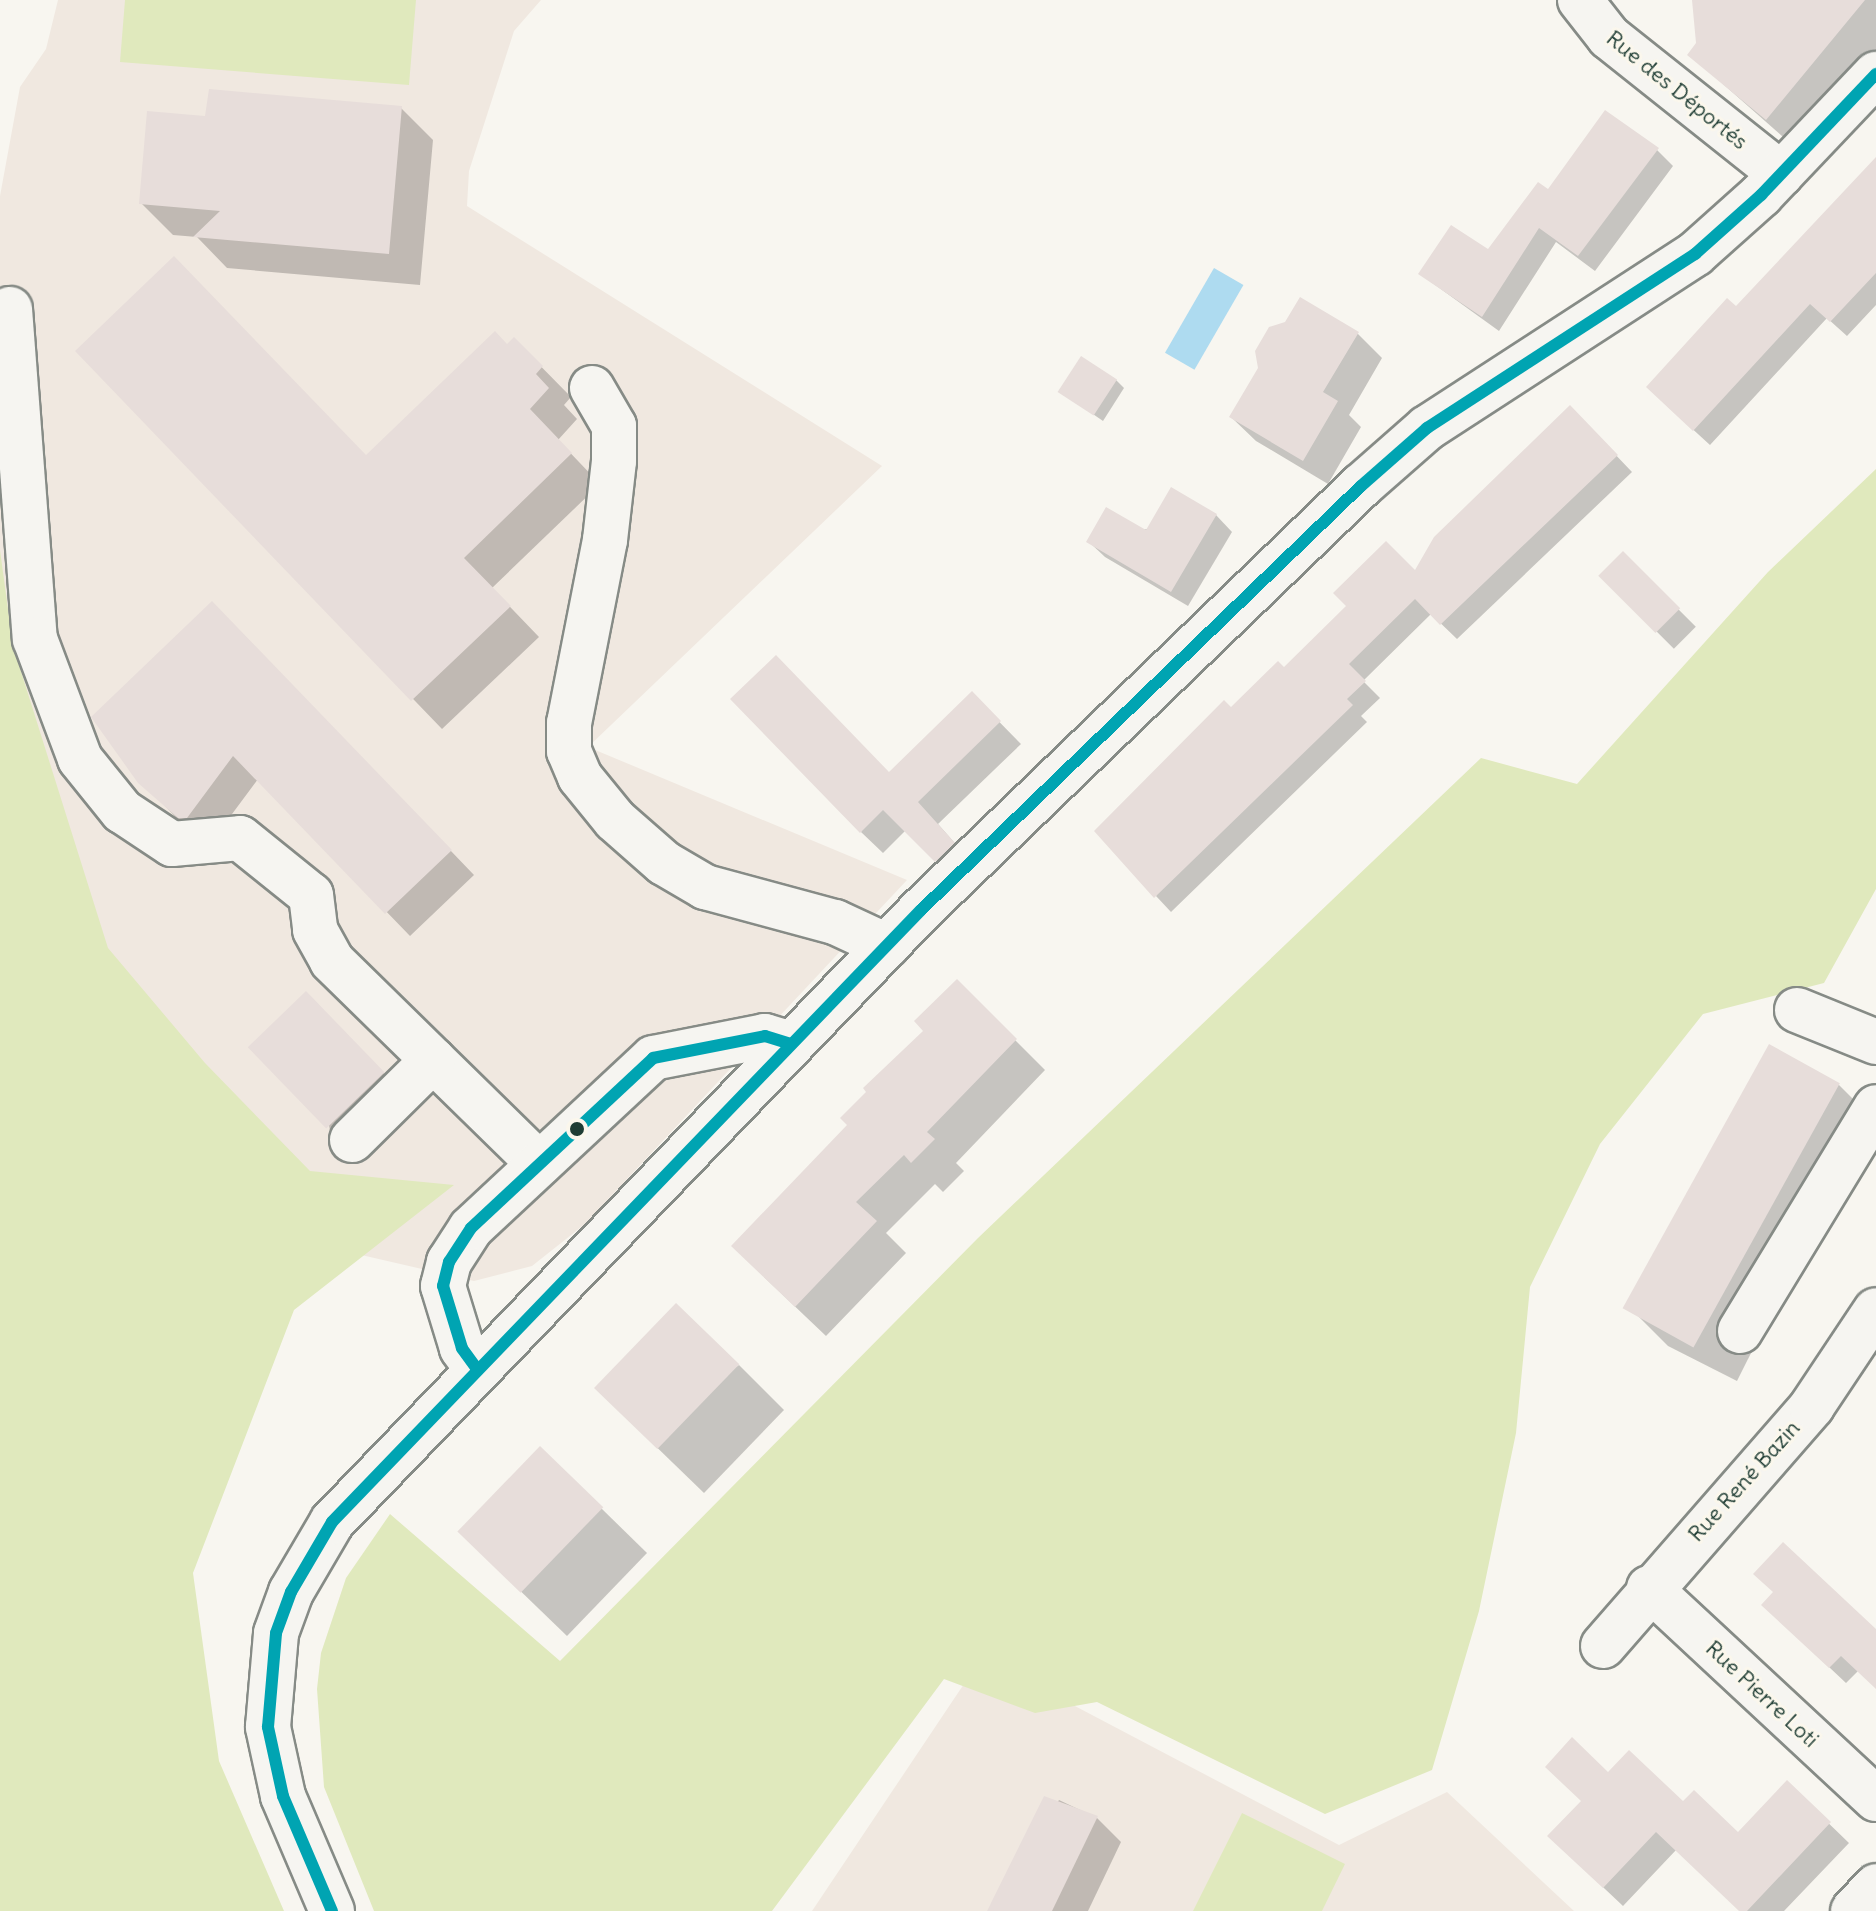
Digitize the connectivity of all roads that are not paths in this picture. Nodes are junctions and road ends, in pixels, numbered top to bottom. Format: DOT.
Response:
graph roads {
  1 [pos="1580,0"];
  2 [pos="1876,74"];
  3 [pos="1781,174"];
  4 [pos="10,309"];
  5 [pos="592,388"];
  6 [pos="887,946"];
  7 [pos="1797,1010"];
  8 [pos="1876,1042"];
  9 [pos="791,1044"];
  10 [pos="433,1060"];
  11 [pos="1876,1107"];
  12 [pos="352,1140"];
  13 [pos="539,1164"];
  14 [pos="1876,1310"];
  15 [pos="1740,1331"];
  16 [pos="477,1369"];
  17 [pos="1649,1588"];
  18 [pos="1603,1646"];
  19 [pos="1876,1799"];
  20 [pos="1876,1886"];
  21 [pos="332,1911"];
  22 [pos="1853,1911"];
  1 -- 3 [label="street, Rue des Déportés"];
  2 -- 3 [label="street"];
  3 -- 6 [label="street"];
  4 -- 10 [label="street"];
  5 -- 6 [label="street"];
  6 -- 9 [label="street"];
  7 -- 8 [label="street"];
  9 -- 13 [label="street"];
  9 -- 16 [label="street"];
  10 -- 12 [label="street"];
  10 -- 13 [label="street"];
  11 -- 15 [label="street"];
  13 -- 16 [label="street"];
  14 -- 17 [label="street, Rue René Bazin"];
  16 -- 21 [label="street"];
  17 -- 18 [label="street, Rue René Bazin"];
  17 -- 19 [label="street, Rue Pierre Loti"];
  20 -- 22 [label="street"];
}
